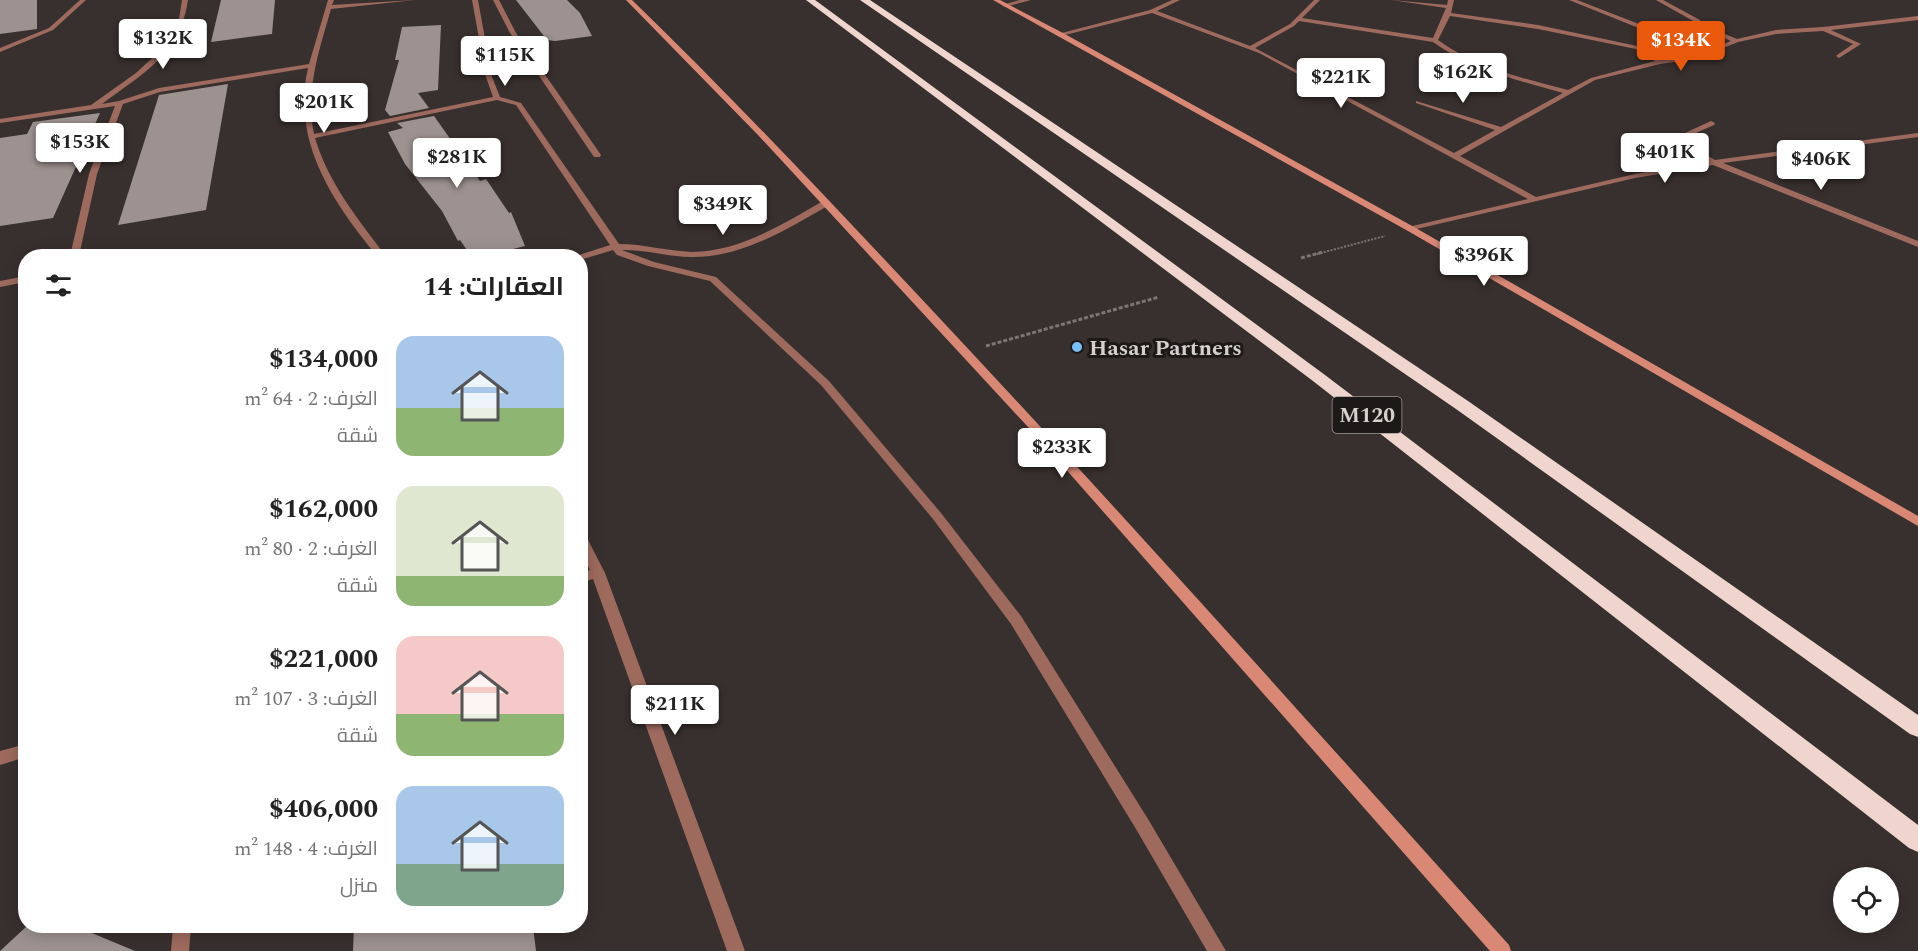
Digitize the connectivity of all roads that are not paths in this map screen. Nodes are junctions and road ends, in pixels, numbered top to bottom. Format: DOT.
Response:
graph roads {
  1 [pos="83,0"];
  2 [pos="185,0"];
  3 [pos="412,0"];
  4 [pos="475,0"];
  5 [pos="496,0"];
  6 [pos="629,0"];
  7 [pos="810,0"];
  8 [pos="864,0"];
  9 [pos="996,0"];
  10 [pos="1028,0"];
  11 [pos="1177,0"];
  12 [pos="1317,0"];
  13 [pos="1394,0"];
  14 [pos="1572,0"];
  15 [pos="1659,0"];
  16 [pos="330,4"];
  17 [pos="1005,5"];
  18 [pos="1449,7"];
  19 [pos="1152,11"];
  20 [pos="1918,18"];
  21 [pos="1297,19"];
  22 [pos="1700,26"];
  23 [pos="1823,29"];
  24 [pos="1061,34"];
  25 [pos="1663,36"];
  26 [pos="1435,40"];
  27 [pos="1736,41"];
  28 [pos="1250,48"];
  29 [pos="1638,48"];
  30 [pos="0,50"];
  31 [pos="1839,56"];
  32 [pos="1660,62"];
  33 [pos="311,66"];
  34 [pos="1567,92"];
  35 [pos="497,98"];
  36 [pos="1418,102"];
  37 [pos="120,103"];
  38 [pos="92,107"];
  39 [pos="0,122"];
  40 [pos="1712,123"];
  41 [pos="1499,129"];
  42 [pos="1918,135"];
  43 [pos="312,137"];
  44 [pos="597,155"];
  45 [pos="1454,156"];
  46 [pos="1714,163"];
  47 [pos="1534,199"];
  48 [pos="826,203"];
  49 [pos="1410,229"];
  50 [pos="1918,244"];
  51 [pos="616,247"];
  52 [pos="76,249"];
  53 [pos="375,249"];
  54 [pos="588,255"];
  55 [pos="18,281"];
  56 [pos="0,284"];
  57 [pos="1918,522"];
  58 [pos="588,552"];
  59 [pos="598,573"];
  60 [pos="588,576"];
  61 [pos="1918,727"];
  62 [pos="18,752"];
  63 [pos="0,758"];
  64 [pos="1918,840"];
  65 [pos="181,933"];
  66 [pos="180,951"];
  67 [pos="736,951"];
  68 [pos="1217,951"];
  69 [pos="1502,951"];
  1 -- 30 [label="street"];
  2 -- 38 [label="street"];
  3 -- 16 [label="street"];
  4 -- 35 [label="street"];
  5 -- 44 [label="street"];
  6 -- 48 [label="street"];
  7 -- 64 [label="highway, M120"];
  8 -- 61 [label="highway, M120"];
  9 -- 17 [label="street"];
  10 -- 17 [label="street"];
  11 -- 19 [label="street"];
  12 -- 21 [label="street"];
  13 -- 18 [label="street"];
  14 -- 25 [label="street"];
  15 -- 22 [label="street"];
  16 -- 33 [label="street"];
  17 -- 24 [label="street"];
  18 -- 26 [label="street"];
  18 -- 29 [label="street"];
  19 -- 24 [label="street"];
  19 -- 28 [label="street"];
  20 -- 23 [label="street"];
  21 -- 26 [label="street"];
  21 -- 28 [label="street"];
  22 -- 25 [label="street"];
  22 -- 27 [label="street"];
  23 -- 27 [label="street"];
  23 -- 31 [label="street"];
  24 -- 49 [label="street"];
  25 -- 29 [label="street"];
  26 -- 34 [label="street"];
  27 -- 32 [label="street"];
  28 -- 45 [label="street"];
  29 -- 32 [label="street"];
  32 -- 34 [label="street"];
  33 -- 37 [label="street"];
  33 -- 43 [label="street"];
  34 -- 41 [label="street"];
  35 -- 43 [label="street"];
  35 -- 51 [label="street"];
  36 -- 41 [label="street"];
  37 -- 38 [label="street"];
  37 -- 52 [label="street"];
  38 -- 39 [label="street"];
  40 -- 46 [label="street"];
  41 -- 45 [label="street"];
  42 -- 46 [label="street"];
  43 -- 53 [label="street"];
  45 -- 47 [label="street"];
  46 -- 47 [label="street"];
  46 -- 50 [label="street"];
  47 -- 49 [label="street"];
  48 -- 51 [label="street"];
  48 -- 69 [label="street"];
  49 -- 57 [label="street"];
  51 -- 54 [label="street"];
  51 -- 68 [label="street"];
  55 -- 56 [label="street"];
  58 -- 59 [label="street"];
  59 -- 60 [label="street"];
  59 -- 67 [label="street"];
  62 -- 63 [label="street"];
  65 -- 66 [label="street"];
}
